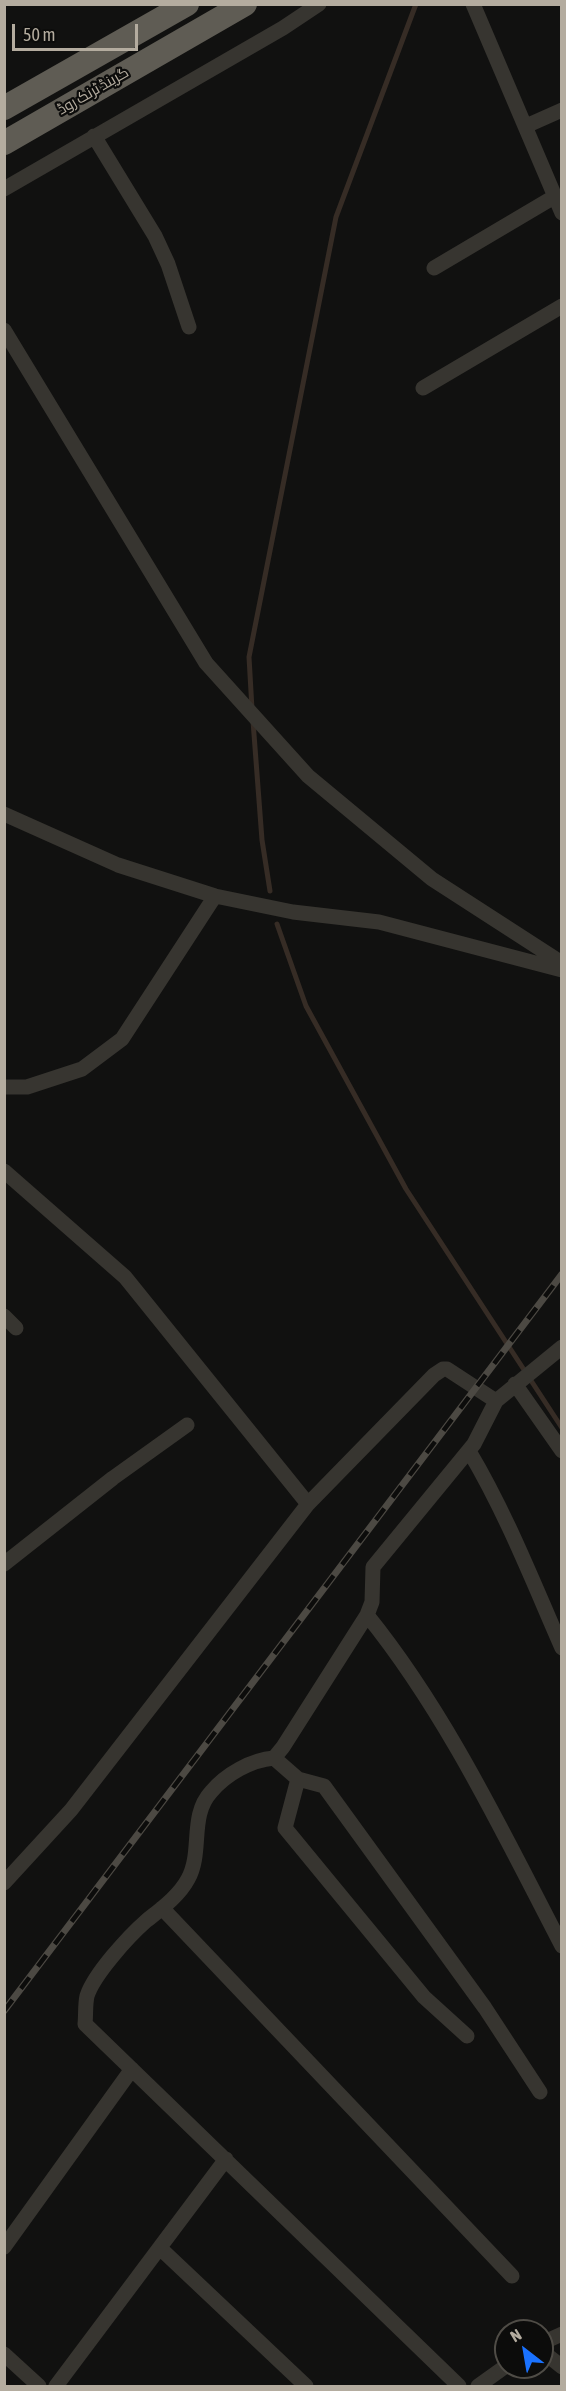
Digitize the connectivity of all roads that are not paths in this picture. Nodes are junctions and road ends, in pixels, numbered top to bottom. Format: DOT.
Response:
graph roads {
  1 [pos="187,4"];
  2 [pos="245,4"];
  3 [pos="319,4"];
  4 [pos="473,4"];
  5 [pos="4,108"];
  6 [pos="561,110"];
  7 [pos="526,126"];
  8 [pos="94,136"];
  9 [pos="5,141"];
  10 [pos="4,189"];
  11 [pos="554,197"];
  12 [pos="561,213"];
  13 [pos="434,268"];
  14 [pos="561,306"];
  15 [pos="189,327"];
  16 [pos="4,330"];
  17 [pos="423,388"];
  18 [pos="4,814"];
  19 [pos="214,896"];
  20 [pos="561,963"];
  21 [pos="561,970"];
  22 [pos="4,1087"];
  23 [pos="4,1171"];
  24 [pos="4,1316"];
  25 [pos="16,1328"];
  26 [pos="561,1347"];
  27 [pos="515,1384"];
  28 [pos="496,1401"];
  29 [pos="188,1425"];
  30 [pos="469,1451"];
  31 [pos="561,1451"];
  32 [pos="308,1504"];
  33 [pos="4,1563"];
  34 [pos="367,1615"];
  35 [pos="561,1648"];
  36 [pos="274,1758"];
  37 [pos="298,1779"];
  38 [pos="4,1882"];
  39 [pos="162,1908"];
  40 [pos="561,1946"];
  41 [pos="467,2036"];
  42 [pos="132,2069"];
  43 [pos="540,2092"];
  44 [pos="226,2158"];
  45 [pos="4,2247"];
  46 [pos="161,2249"];
  47 [pos="512,2276"];
  48 [pos="4,2354"];
  49 [pos="494,2375"];
  50 [pos="39,2386"];
  51 [pos="56,2386"];
  52 [pos="306,2386"];
  53 [pos="459,2386"];
  54 [pos="478,2386"];
  1 -- 5 [label="highway, گرینڈ ٹرنک روڈ"];
  2 -- 9 [label="highway, گرینڈ ٹرنک روڈ"];
  3 -- 8 [label="street"];
  4 -- 7 [label="street"];
  6 -- 7 [label="street"];
  7 -- 11 [label="street"];
  8 -- 10 [label="street"];
  8 -- 15 [label="street"];
  11 -- 12 [label="street"];
  11 -- 13 [label="street"];
  14 -- 17 [label="street"];
  16 -- 20 [label="street"];
  18 -- 19 [label="street"];
  19 -- 21 [label="street"];
  19 -- 22 [label="street"];
  23 -- 32 [label="street"];
  24 -- 25 [label="street"];
  26 -- 27 [label="street"];
  27 -- 28 [label="street"];
  27 -- 31 [label="street"];
  28 -- 30 [label="street"];
  28 -- 32 [label="street"];
  29 -- 33 [label="street"];
  30 -- 34 [label="street"];
  30 -- 35 [label="street"];
  32 -- 38 [label="street"];
  34 -- 36 [label="street"];
  34 -- 40 [label="street"];
  36 -- 37 [label="street"];
  36 -- 39 [label="street"];
  37 -- 41 [label="street"];
  37 -- 43 [label="street"];
  39 -- 42 [label="street"];
  39 -- 47 [label="street"];
  42 -- 44 [label="street"];
  42 -- 45 [label="street"];
  44 -- 46 [label="street"];
  44 -- 53 [label="street"];
  46 -- 51 [label="street"];
  46 -- 52 [label="street"];
  48 -- 50 [label="street"];
  49 -- 54 [label="street"];
}
